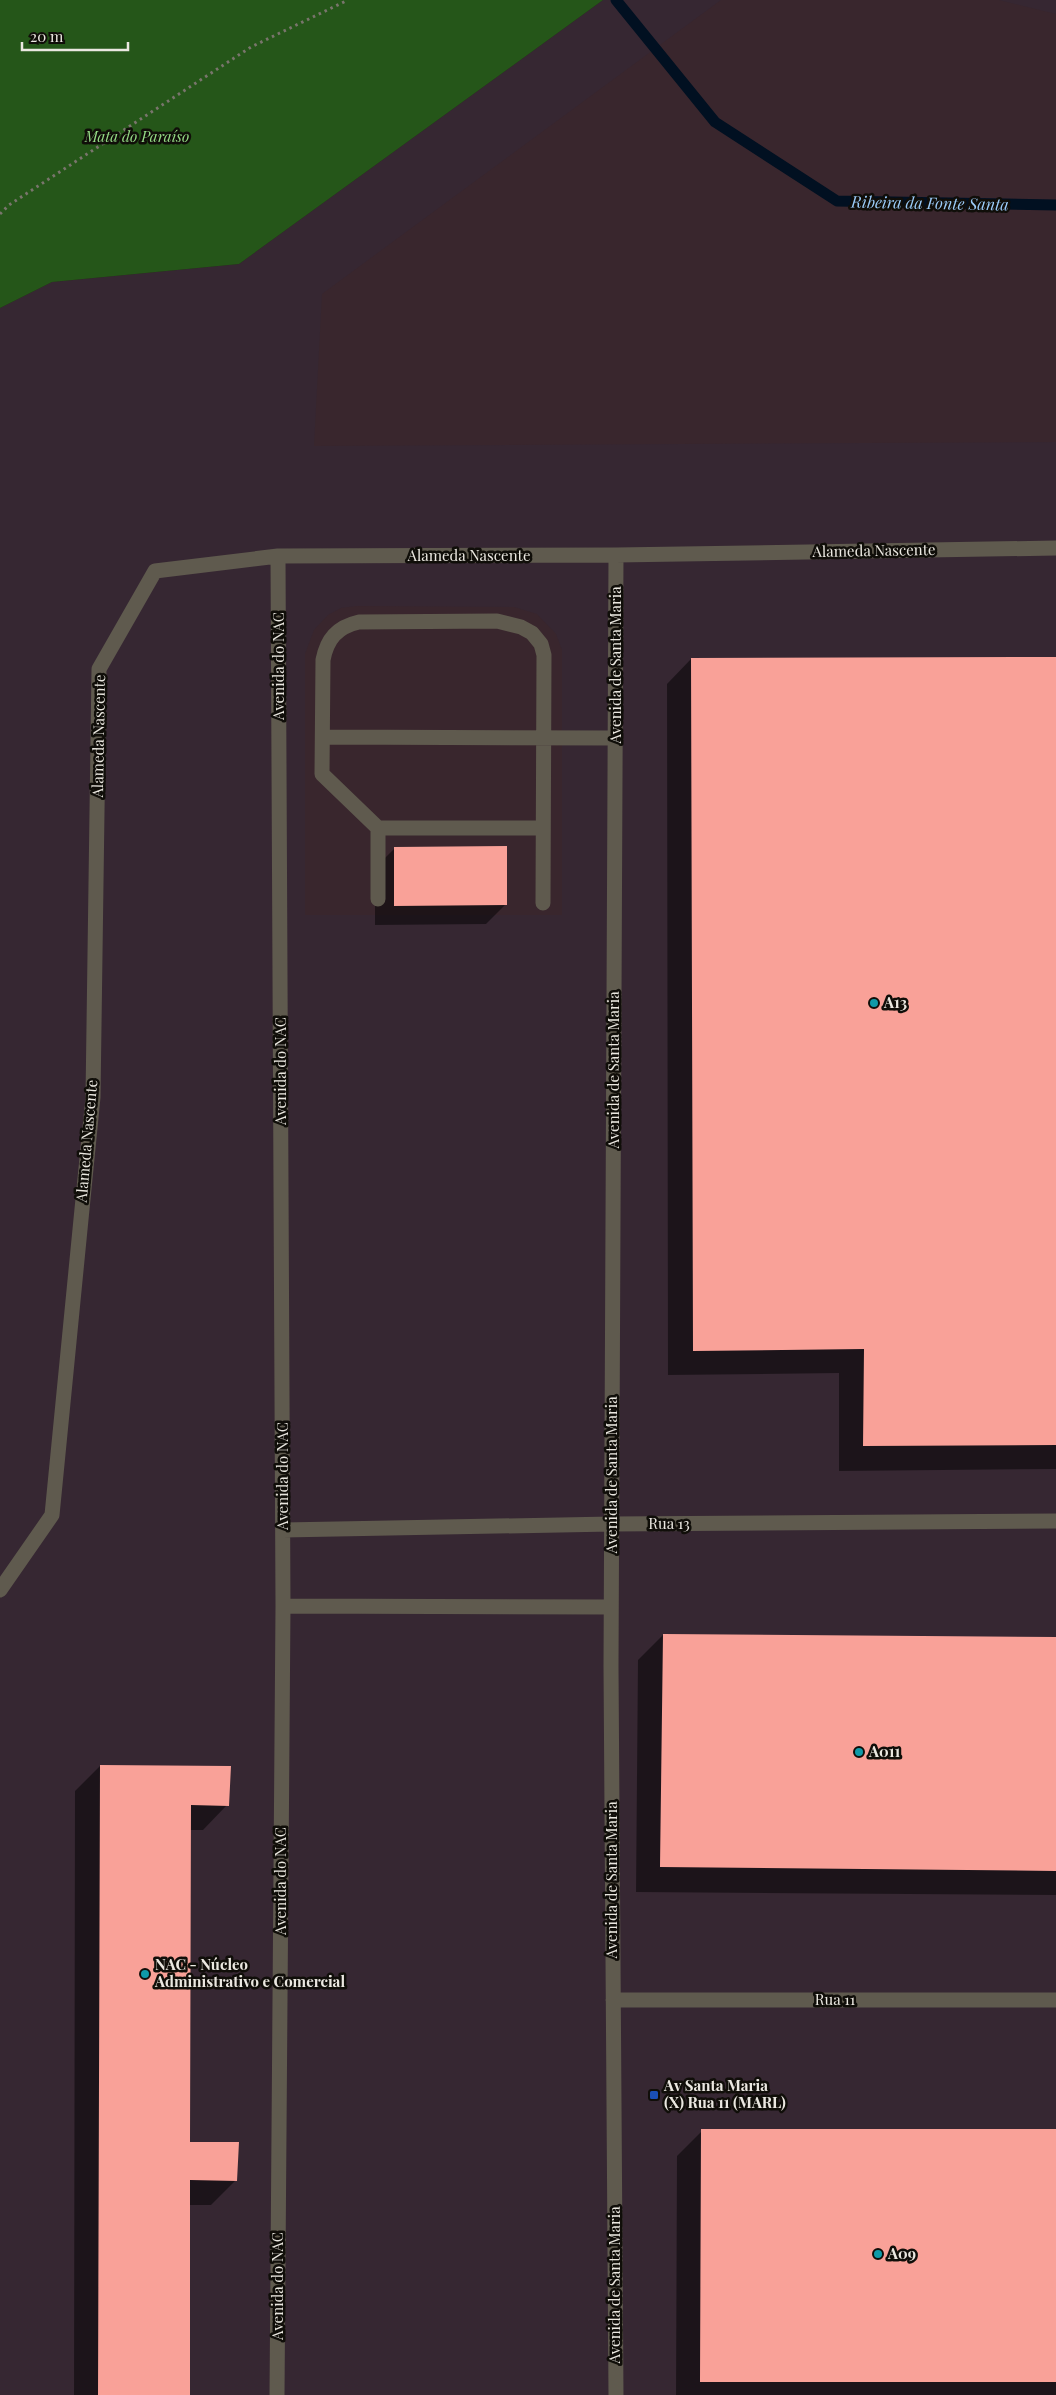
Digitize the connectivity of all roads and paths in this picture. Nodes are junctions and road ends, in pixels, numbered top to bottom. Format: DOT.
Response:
graph roads {
  1 [pos="348,0"];
  2 [pos="0,214"];
  3 [pos="1056,548"];
  4 [pos="616,555"];
  5 [pos="278,556"];
  6 [pos="323,738"];
  7 [pos="544,738"];
  8 [pos="615,738"];
  9 [pos="378,828"];
  10 [pos="543,828"];
  11 [pos="378,899"];
  12 [pos="543,903"];
  13 [pos="1056,1521"];
  14 [pos="612,1524"];
  15 [pos="283,1530"];
  16 [pos="0,1590"];
  17 [pos="283,1606"];
  18 [pos="611,1607"];
  19 [pos="613,2000"];
  20 [pos="1056,2000"];
  21 [pos="277,2395"];
  22 [pos="616,2395"];
  1 -- 2 [label="path"];
  3 -- 4 [label="street, Alameda Nascente"];
  4 -- 5 [label="street, Alameda Nascente"];
  4 -- 8 [label="street, Avenida de Santa Maria"];
  5 -- 15 [label="street, Avenida do NAC"];
  5 -- 16 [label="street, Alameda Nascente"];
  6 -- 7 [label="street"];
  6 -- 7 [label="street"];
  6 -- 9 [label="street"];
  7 -- 8 [label="street"];
  7 -- 10 [label="street"];
  8 -- 14 [label="street, Avenida de Santa Maria"];
  9 -- 10 [label="street"];
  9 -- 11 [label="street"];
  10 -- 12 [label="street"];
  13 -- 14 [label="street, Rua 13"];
  14 -- 15 [label="street, Rua 13"];
  14 -- 18 [label="street, Avenida de Santa Maria"];
  15 -- 17 [label="street, Avenida do NAC"];
  17 -- 18 [label="street"];
  17 -- 21 [label="street, Avenida do NAC"];
  18 -- 19 [label="street, Avenida de Santa Maria"];
  19 -- 20 [label="street, Rua 11"];
  19 -- 22 [label="street, Avenida de Santa Maria"];
}
